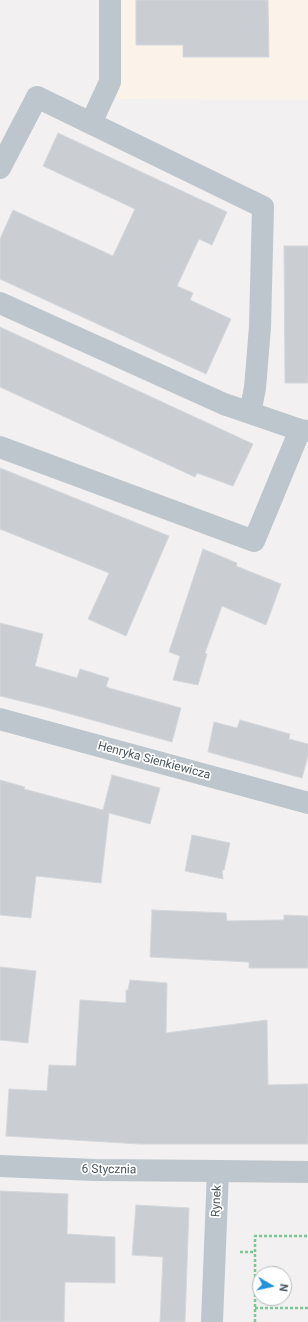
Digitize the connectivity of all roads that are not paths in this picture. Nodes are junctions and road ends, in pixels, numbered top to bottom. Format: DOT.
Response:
graph roads {
  1 [pos="110,0"];
  2 [pos="91,124"];
  3 [pos="0,168"];
  4 [pos="0,303"];
  5 [pos="250,413"];
  6 [pos="304,430"];
  7 [pos="0,447"];
  8 [pos="0,719"];
  9 [pos="308,803"];
  10 [pos="0,1166"];
  11 [pos="218,1171"];
  12 [pos="308,1172"];
  13 [pos="212,1322"];
  1 -- 2 [label="street"];
  2 -- 3 [label="street"];
  2 -- 5 [label="street"];
  4 -- 5 [label="street"];
  5 -- 6 [label="street"];
  6 -- 7 [label="street"];
  8 -- 9 [label="street, Henryka Sienkiewicza"];
  10 -- 11 [label="street, 6 Stycznia"];
  11 -- 12 [label="street, Rynek"];
  11 -- 13 [label="street, Rynek"];
}
